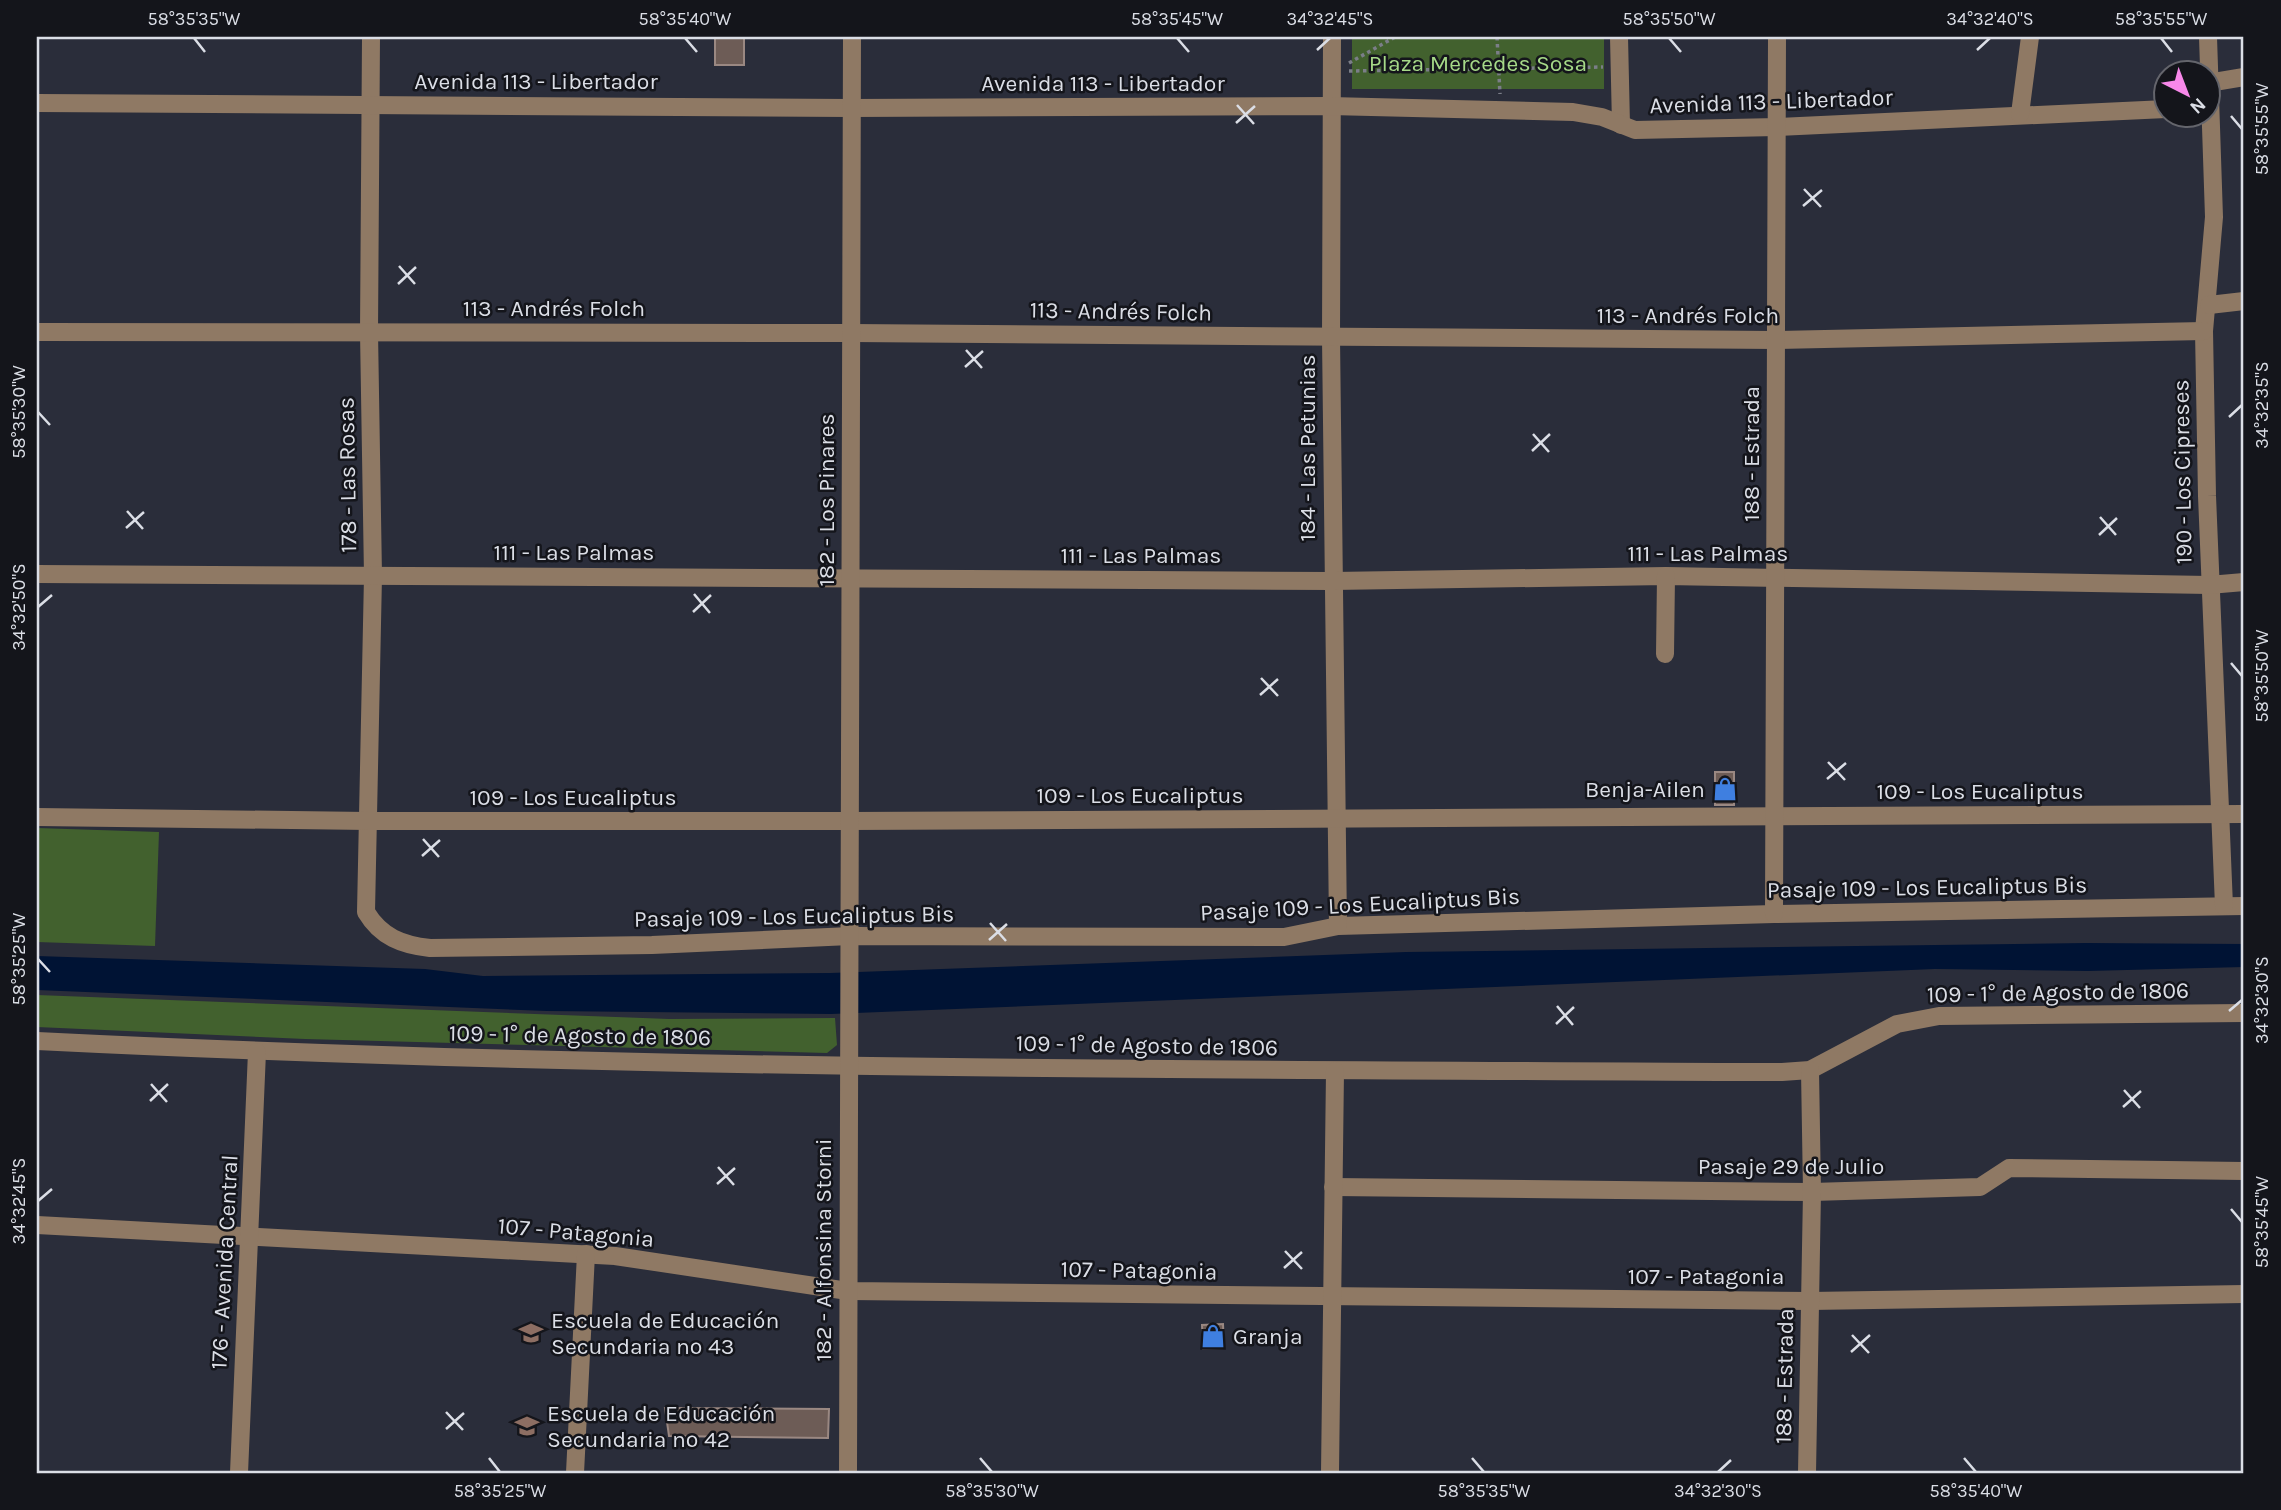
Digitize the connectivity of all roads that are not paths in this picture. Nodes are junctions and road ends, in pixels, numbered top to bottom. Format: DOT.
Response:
graph roads {
  1 [pos="371,37"];
  2 [pos="852,37"];
  3 [pos="1332,37"];
  4 [pos="1619,37"];
  5 [pos="1777,37"];
  6 [pos="2030,37"];
  7 [pos="2208,37"];
  8 [pos="2208,60"];
  9 [pos="2244,77"];
  10 [pos="2222,81"];
  11 [pos="37,103"];
  12 [pos="371,105"];
  13 [pos="1330,106"];
  14 [pos="851,108"];
  15 [pos="2152,109"];
  16 [pos="2020,114"];
  17 [pos="1621,125"];
  18 [pos="1777,127"];
  19 [pos="2209,130"];
  20 [pos="2244,301"];
  21 [pos="2209,304"];
  22 [pos="2204,331"];
  23 [pos="37,332"];
  24 [pos="369,332"];
  25 [pos="851,333"];
  26 [pos="1331,338"];
  27 [pos="1775,340"];
  28 [pos="37,574"];
  29 [pos="373,576"];
  30 [pos="1666,576"];
  31 [pos="851,577"];
  32 [pos="1775,577"];
  33 [pos="1333,581"];
  34 [pos="2244,582"];
  35 [pos="2209,585"];
  36 [pos="1665,654"];
  37 [pos="2220,814"];
  38 [pos="2244,814"];
  39 [pos="1775,816"];
  40 [pos="37,817"];
  41 [pos="1335,819"];
  42 [pos="368,821"];
  43 [pos="849,821"];
  44 [pos="2224,906"];
  45 [pos="2244,906"];
  46 [pos="366,912"];
  47 [pos="1774,914"];
  48 [pos="1338,926"];
  49 [pos="850,936"];
  50 [pos="2244,1013"];
  51 [pos="850,1028"];
  52 [pos="37,1041"];
  53 [pos="257,1052"];
  54 [pos="848,1066"];
  55 [pos="1810,1070"];
  56 [pos="1335,1071"];
  57 [pos="2244,1171"];
  58 [pos="1333,1187"];
  59 [pos="1812,1192"];
  60 [pos="37,1225"];
  61 [pos="250,1236"];
  62 [pos="586,1254"];
  63 [pos="848,1291"];
  64 [pos="2244,1294"];
  65 [pos="1331,1297"];
  66 [pos="1810,1301"];
  67 [pos="239,1473"];
  68 [pos="575,1473"];
  69 [pos="848,1473"];
  70 [pos="1330,1473"];
  71 [pos="1807,1473"];
  1 -- 12 [label="street, 178 - Las Rosas"];
  2 -- 14 [label="street, 182 - Los Pinares"];
  3 -- 13 [label="street, 184 - Las Petunias"];
  4 -- 17 [label="street"];
  5 -- 18 [label="street, 188 - Estrada"];
  6 -- 16 [label="street"];
  7 -- 8 [label="street, 190 - Los Cipreses"];
  9 -- 10 [label="street"];
  11 -- 12 [label="street, Avenida 113 - Libertador"];
  12 -- 14 [label="street, Avenida 113 - Libertador"];
  12 -- 24 [label="street, 178 - Las Rosas"];
  13 -- 14 [label="street, Avenida 113 - Libertador"];
  13 -- 17 [label="street, Avenida 113 - Libertador"];
  13 -- 26 [label="street, 184 - Las Petunias"];
  14 -- 25 [label="street, 182 - Los Pinares"];
  15 -- 16 [label="street, Avenida 113 - Libertador"];
  16 -- 18 [label="street, Avenida 113 - Libertador"];
  17 -- 18 [label="street, Avenida 113 - Libertador"];
  18 -- 27 [label="street, 188 - Estrada"];
  19 -- 21 [label="street, 190 - Los Cipreses"];
  20 -- 21 [label="street"];
  21 -- 22 [label="street, 190 - Los Cipreses"];
  22 -- 27 [label="street, 113 - Andrés Folch"];
  22 -- 35 [label="street, 190 - Los Cipreses"];
  23 -- 24 [label="street, 113 - Andrés Folch"];
  24 -- 25 [label="street, 113 - Andrés Folch"];
  24 -- 29 [label="street, 178 - Las Rosas"];
  25 -- 26 [label="street, 113 - Andrés Folch"];
  25 -- 31 [label="street, 182 - Los Pinares"];
  26 -- 27 [label="street, 113 - Andrés Folch"];
  26 -- 33 [label="street, 184 - Las Petunias"];
  27 -- 32 [label="street, 188 - Estrada"];
  28 -- 29 [label="street, 111 - Las Palmas"];
  29 -- 31 [label="street, 111 - Las Palmas"];
  29 -- 42 [label="street, 178 - Las Rosas"];
  30 -- 32 [label="street, 111 - Las Palmas"];
  30 -- 33 [label="street, 111 - Las Palmas"];
  30 -- 36 [label="street"];
  31 -- 33 [label="street, 111 - Las Palmas"];
  31 -- 43 [label="street, 182 - Los Pinares"];
  32 -- 35 [label="street, 111 - Las Palmas"];
  32 -- 39 [label="street, 188 - Estrada"];
  33 -- 41 [label="street, 184 - Las Petunias"];
  34 -- 35 [label="street, 111 - Las Palmas"];
  35 -- 37 [label="street, 190 - Los Cipreses"];
  37 -- 38 [label="street, 109 - Los Eucaliptus"];
  37 -- 39 [label="street, 109 - Los Eucaliptus"];
  37 -- 44 [label="street, 190 - Los Cipreses"];
  39 -- 41 [label="street, 109 - Los Eucaliptus"];
  39 -- 47 [label="street, 188 - Estrada"];
  40 -- 42 [label="street, 109 - Los Eucaliptus"];
  41 -- 43 [label="street, 109 - Los Eucaliptus"];
  41 -- 48 [label="street, 184 - Las Petunias"];
  42 -- 43 [label="street, 109 - Los Eucaliptus"];
  42 -- 46 [label="street, 178 - Las Rosas"];
  43 -- 49 [label="street, 182 - Los Pinares"];
  44 -- 45 [label="street, Pasaje 109 - Los Eucaliptus Bis"];
  44 -- 47 [label="street, Pasaje 109 - Los Eucaliptus Bis"];
  46 -- 49 [label="street, Pasaje 109 - Los Eucaliptus Bis"];
  47 -- 48 [label="street, Pasaje 109 - Los Eucaliptus Bis"];
  48 -- 49 [label="street, Pasaje 109 - Los Eucaliptus Bis"];
  49 -- 51 [label="street, 182 - Los Pinares"];
  50 -- 55 [label="street, 109 - 1° de Agosto de 1806"];
  51 -- 54 [label="street, 182 - Alfonsina Storni"];
  52 -- 53 [label="street, 109 - 1° de Agosto de 1806"];
  53 -- 54 [label="street, 109 - 1° de Agosto de 1806"];
  53 -- 61 [label="street, 176 - Avenida Central"];
  54 -- 56 [label="street, 109 - 1° de Agosto de 1806"];
  54 -- 63 [label="street, 182 - Alfonsina Storni"];
  55 -- 56 [label="street, 109 - 1° de Agosto de 1806"];
  55 -- 59 [label="street, 188 - Estrada"];
  56 -- 58 [label="street"];
  57 -- 59 [label="street, Pasaje 29 de Julio"];
  58 -- 59 [label="street, Pasaje 29 de Julio"];
  58 -- 65 [label="street"];
  59 -- 66 [label="street, 188 - Estrada"];
  60 -- 61 [label="street, 107 - Patagonia"];
  61 -- 62 [label="street, 107 - Patagonia"];
  61 -- 67 [label="street, 176 - Avenida Central"];
  62 -- 63 [label="street, 107 - Patagonia"];
  62 -- 68 [label="street"];
  63 -- 65 [label="street, 107 - Patagonia"];
  63 -- 69 [label="street, 182 - Alfonsina Storni"];
  64 -- 66 [label="street, 107 - Patagonia"];
  65 -- 66 [label="street, 107 - Patagonia"];
  65 -- 70 [label="street"];
  66 -- 71 [label="street, 188 - Estrada"];
}
